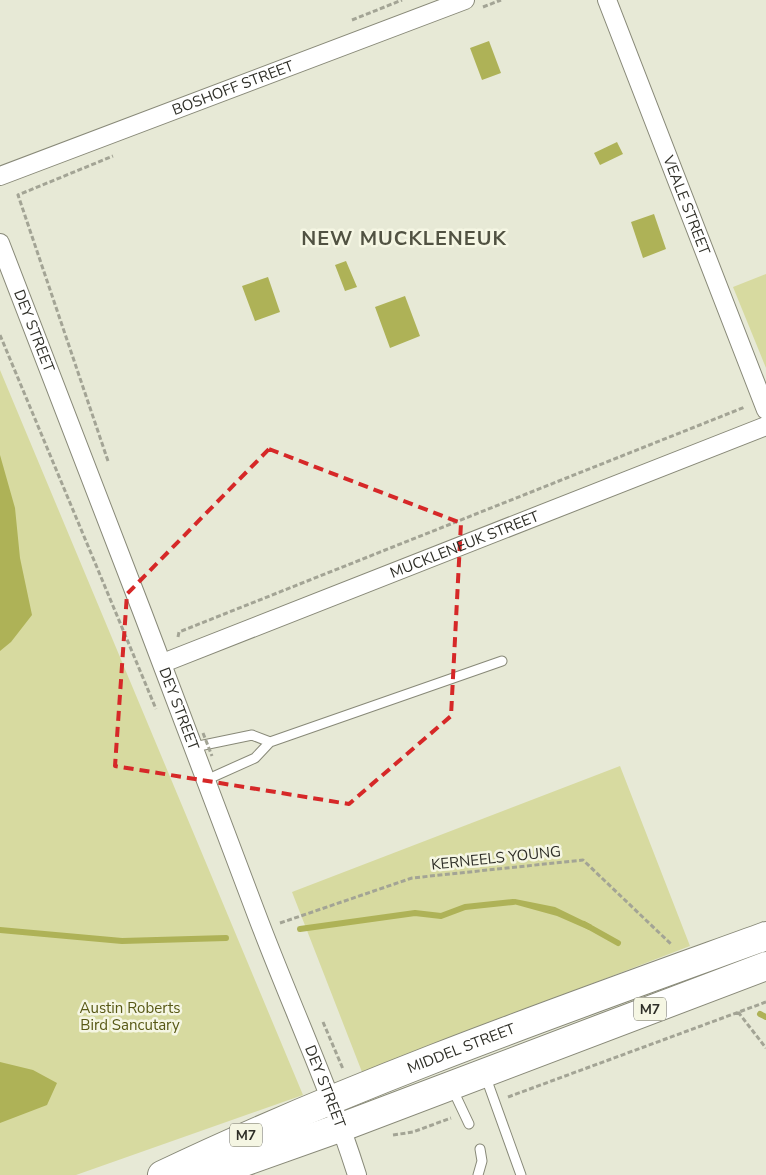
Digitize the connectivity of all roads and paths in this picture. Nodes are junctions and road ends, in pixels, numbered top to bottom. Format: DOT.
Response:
graph roads {
  1 [pos="465,0"];
  2 [pos="501,0"];
  3 [pos="607,0"];
  4 [pos="482,7"];
  5 [pos="118,154"];
  6 [pos="0,176"];
  7 [pos="0,244"];
  8 [pos="742,397"];
  9 [pos="766,410"];
  10 [pos="766,426"];
  11 [pos="109,466"];
  12 [pos="179,632"];
  13 [pos="502,661"];
  14 [pos="163,663"];
  15 [pos="199,740"];
  16 [pos="270,742"];
  17 [pos="212,756"];
  18 [pos="206,780"];
  19 [pos="280,923"];
  20 [pos="766,936"];
  21 [pos="676,949"];
  22 [pos="766,966"];
  23 [pos="766,1002"];
  24 [pos="738,1012"];
  25 [pos="766,1048"];
  26 [pos="484,1072"];
  27 [pos="450,1085"];
  28 [pos="332,1100"];
  29 [pos="494,1102"];
  30 [pos="464,1113"];
  31 [pos="469,1124"];
  32 [pos="342,1127"];
  33 [pos="413,1132"];
  34 [pos="480,1149"];
  35 [pos="162,1175"];
  36 [pos="198,1175"];
  37 [pos="357,1175"];
  38 [pos="478,1175"];
  39 [pos="521,1175"];
  1 -- 6 [label="street, BOSHOFF STREET"];
  2 -- 4 [label="path"];
  3 -- 9 [label="street, VEALE STREET"];
  5 -- 11 [label="path"];
  7 -- 14 [label="street, DEY STREET"];
  8 -- 12 [label="path"];
  10 -- 14 [label="street, MUCKLENEUK STREET"];
  13 -- 16 [label="lane"];
  14 -- 15 [label="street, DEY STREET"];
  15 -- 16 [label="lane"];
  15 -- 17 [label="path, bridge"];
  15 -- 18 [label="street, DEY STREET"];
  16 -- 18 [label="lane"];
  18 -- 28 [label="street, DEY STREET"];
  19 -- 21 [label="path, KERNEELS YOUNG"];
  20 -- 28 [label="main road, MIDDEL STREET / M7"];
  22 -- 26 [label="main road, MIDDEL STREET / M7"];
  23 -- 24 [label="path"];
  24 -- 25 [label="path"];
  24 -- 29 [label="path"];
  26 -- 27 [label="main road, MIDDEL STREET / M7"];
  26 -- 29 [label="lane"];
  27 -- 30 [label="lane"];
  27 -- 32 [label="main road, MIDDEL STREET / M7"];
  28 -- 32 [label="street, DEY STREET"];
  28 -- 35 [label="main road, MIDDEL STREET / M7"];
  29 -- 39 [label="lane"];
  30 -- 31 [label="lane"];
  30 -- 33 [label="path"];
  32 -- 36 [label="main road, MIDDEL STREET / M7"];
  32 -- 37 [label="street, DEY STREET"];
  34 -- 38 [label="lane"];
}
